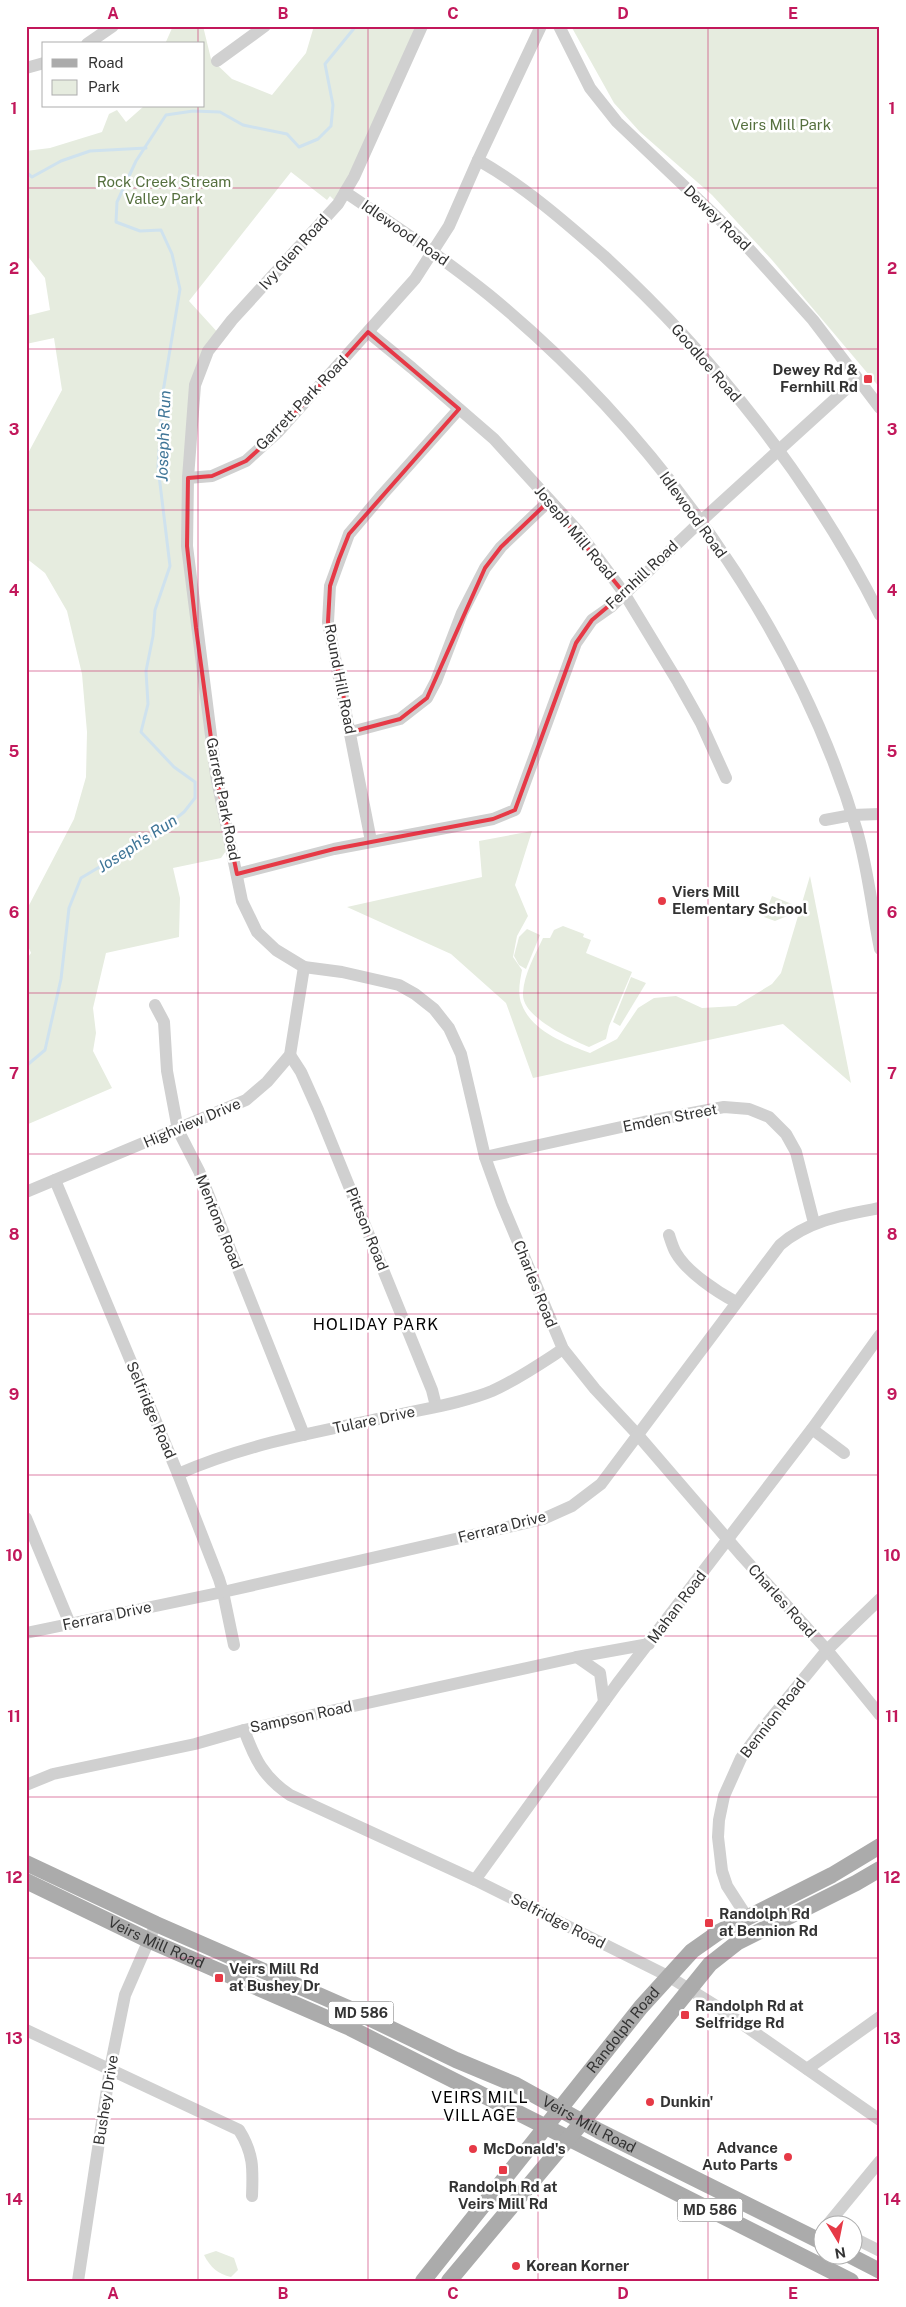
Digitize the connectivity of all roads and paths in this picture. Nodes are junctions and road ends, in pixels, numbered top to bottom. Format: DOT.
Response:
graph roads {
  1 [pos="113,26"];
  2 [pos="422,26"];
  3 [pos="541,26"];
  4 [pos="559,26"];
  5 [pos="264,27"];
  6 [pos="90,42"];
  7 [pos="217,61"];
  8 [pos="42,64"];
  9 [pos="26,68"];
  10 [pos="478,160"];
  11 [pos="345,192"];
  12 [pos="434,252"];
  13 [pos="368,332"];
  14 [pos="856,379"];
  15 [pos="880,408"];
  16 [pos="459,409"];
  17 [pos="780,450"];
  18 [pos="188,478"];
  19 [pos="549,501"];
  20 [pos="700,521"];
  21 [pos="624,593"];
  22 [pos="880,615"];
  23 [pos="351,732"];
  24 [pos="726,778"];
  25 [pos="880,814"];
  26 [pos="852,815"];
  27 [pos="824,820"];
  28 [pos="372,841"];
  29 [pos="237,874"];
  30 [pos="880,949"];
  31 [pos="304,967"];
  32 [pos="155,1005"];
  33 [pos="290,1055"];
  34 [pos="178,1130"];
  35 [pos="485,1157"];
  36 [pos="55,1180"];
  37 [pos="26,1192"];
  38 [pos="880,1208"];
  39 [pos="814,1223"];
  40 [pos="669,1235"];
  41 [pos="736,1302"];
  42 [pos="880,1336"];
  43 [pos="563,1349"];
  44 [pos="436,1406"];
  45 [pos="812,1429"];
  46 [pos="304,1434"];
  47 [pos="638,1434"];
  48 [pos="844,1453"];
  49 [pos="178,1474"];
  50 [pos="26,1518"];
  51 [pos="728,1538"];
  52 [pos="223,1592"];
  53 [pos="880,1599"];
  54 [pos="70,1624"];
  55 [pos="26,1633"];
  56 [pos="649,1644"];
  57 [pos="234,1645"];
  58 [pos="827,1650"];
  59 [pos="577,1657"];
  60 [pos="604,1702"];
  61 [pos="880,1715"];
  62 [pos="244,1730"];
  63 [pos="26,1784"];
  64 [pos="880,1846"];
  65 [pos="26,1863"];
  66 [pos="880,1869"];
  67 [pos="475,1880"];
  68 [pos="26,1881"];
  69 [pos="747,1917"];
  70 [pos="156,1924"];
  71 [pos="148,1940"];
  72 [pos="668,1976"];
  73 [pos="688,1990"];
  74 [pos="880,2016"];
  75 [pos="26,2030"];
  76 [pos="807,2068"];
  77 [pos="110,2069"];
  78 [pos="562,2109"];
  79 [pos="880,2120"];
  80 [pos="583,2121"];
  81 [pos="547,2127"];
  82 [pos="569,2138"];
  83 [pos="880,2161"];
  84 [pos="252,2196"];
  85 [pos="840,2214"];
  86 [pos="814,2234"];
  87 [pos="864,2243"];
  88 [pos="880,2251"];
  89 [pos="864,2263"];
  90 [pos="880,2271"];
  91 [pos="78,2281"];
  92 [pos="423,2281"];
  93 [pos="449,2281"];
  94 [pos="852,2281"];
  1 -- 6 [label="street"];
  2 -- 11 [label="street, Ivy Glen Road"];
  3 -- 10 [label="street, Garrett Park Road"];
  4 -- 14 [label="street, Dewey Road"];
  5 -- 7 [label="street"];
  8 -- 9 [label="street"];
  10 -- 12 [label="street, Garrett Park Road"];
  10 -- 17 [label="street, Goodloe Road"];
  11 -- 12 [label="street, Idlewood Road"];
  11 -- 18 [label="street, Ivy Glen Road"];
  12 -- 13 [label="street, Garrett Park Road"];
  12 -- 20 [label="street, Idlewood Road"];
  13 -- 16 [label="street, Joseph Mill Road"];
  13 -- 18 [label="street, Garrett Park Road"];
  14 -- 15 [label="street, Dewey Road"];
  14 -- 17 [label="street, Fernhill Road"];
  16 -- 19 [label="street, Joseph Mill Road"];
  16 -- 23 [label="street, Round Hill Road"];
  17 -- 20 [label="street, Fernhill Road"];
  17 -- 22 [label="street, Goodloe Road"];
  18 -- 29 [label="street, Garrett Park Road"];
  19 -- 21 [label="street, Joseph Mill Road"];
  19 -- 23 [label="street"];
  20 -- 21 [label="street, Fernhill Road"];
  20 -- 26 [label="street, Idlewood Road"];
  21 -- 24 [label="street, Joseph Mill Road"];
  21 -- 28 [label="street, Fernhill Road"];
  23 -- 28 [label="street, Round Hill Road"];
  25 -- 26 [label="street"];
  26 -- 27 [label="street"];
  26 -- 30 [label="street, Idlewood Road"];
  28 -- 29 [label="street, Fernhill Road"];
  29 -- 31 [label="street, Charles Road"];
  31 -- 33 [label="street"];
  31 -- 35 [label="street, Charles Road"];
  32 -- 34 [label="street, Mentone Road"];
  33 -- 34 [label="street, Highview Drive"];
  33 -- 44 [label="street, Pittson Road"];
  34 -- 36 [label="street, Highview Drive"];
  34 -- 46 [label="street, Mentone Road"];
  35 -- 39 [label="street, Emden Street"];
  35 -- 43 [label="street, Charles Road"];
  36 -- 37 [label="street, Highview Drive"];
  36 -- 49 [label="street, Selfridge Road"];
  38 -- 39 [label="street, Ferrara Drive"];
  39 -- 41 [label="street, Ferrara Drive"];
  40 -- 41 [label="street"];
  41 -- 47 [label="street, Ferrara Drive"];
  42 -- 45 [label="street, Mahan Road"];
  43 -- 44 [label="street, Tulare Drive"];
  43 -- 47 [label="street, Charles Road"];
  44 -- 46 [label="street, Tulare Drive"];
  45 -- 48 [label="street"];
  45 -- 51 [label="street, Mahan Road"];
  46 -- 49 [label="street, Tulare Drive"];
  47 -- 51 [label="street, Charles Road"];
  47 -- 52 [label="street, Ferrara Drive"];
  49 -- 52 [label="street, Selfridge Road"];
  50 -- 54 [label="street"];
  51 -- 56 [label="street, Mahan Road"];
  51 -- 58 [label="street, Charles Road"];
  52 -- 54 [label="street, Ferrara Drive"];
  52 -- 57 [label="street, Selfridge Road"];
  53 -- 58 [label="street, Bennion Road"];
  54 -- 55 [label="street, Ferrara Drive"];
  56 -- 59 [label="street, Sampson Road"];
  56 -- 60 [label="street, Mahan Road"];
  58 -- 61 [label="street, Charles Road"];
  58 -- 69 [label="street, Bennion Road"];
  59 -- 60 [label="street"];
  59 -- 62 [label="street, Sampson Road"];
  60 -- 67 [label="street, Mahan Road"];
  62 -- 63 [label="street, Sampson Road"];
  62 -- 67 [label="street, Selfridge Road"];
  64 -- 69 [label="main road, Randolph Road"];
  65 -- 70 [label="main road, Veirs Mill Road / MD 586"];
  66 -- 73 [label="main road, Randolph Road"];
  67 -- 72 [label="street, Selfridge Road"];
  68 -- 71 [label="main road, Veirs Mill Road / MD 586"];
  69 -- 72 [label="main road, Randolph Road"];
  70 -- 71 [label="street, Bushey Drive"];
  70 -- 78 [label="main road, Veirs Mill Road / MD 586"];
  71 -- 77 [label="street, Bushey Drive"];
  71 -- 81 [label="main road, Veirs Mill Road / MD 586"];
  72 -- 73 [label="street, Selfridge Road"];
  72 -- 78 [label="main road, Randolph Road"];
  73 -- 76 [label="street, Selfridge Road"];
  73 -- 80 [label="main road, Randolph Road"];
  74 -- 76 [label="street"];
  75 -- 77 [label="street"];
  76 -- 79 [label="street, Selfridge Road"];
  77 -- 84 [label="street"];
  77 -- 91 [label="street, Bushey Drive"];
  78 -- 80 [label="main road, Veirs Mill Road / MD 586"];
  78 -- 81 [label="main road, Randolph Road"];
  80 -- 82 [label="main road, Randolph Road"];
  80 -- 86 [label="main road, Veirs Mill Road / MD 586"];
  81 -- 82 [label="main road, Veirs Mill Road / MD 586"];
  81 -- 92 [label="main road, Randolph Road"];
  82 -- 93 [label="main road, Randolph Road"];
  82 -- 94 [label="main road, Veirs Mill Road / MD 586"];
  83 -- 85 [label="street"];
  87 -- 88 [label="street"];
  89 -- 90 [label="main road"];
}
